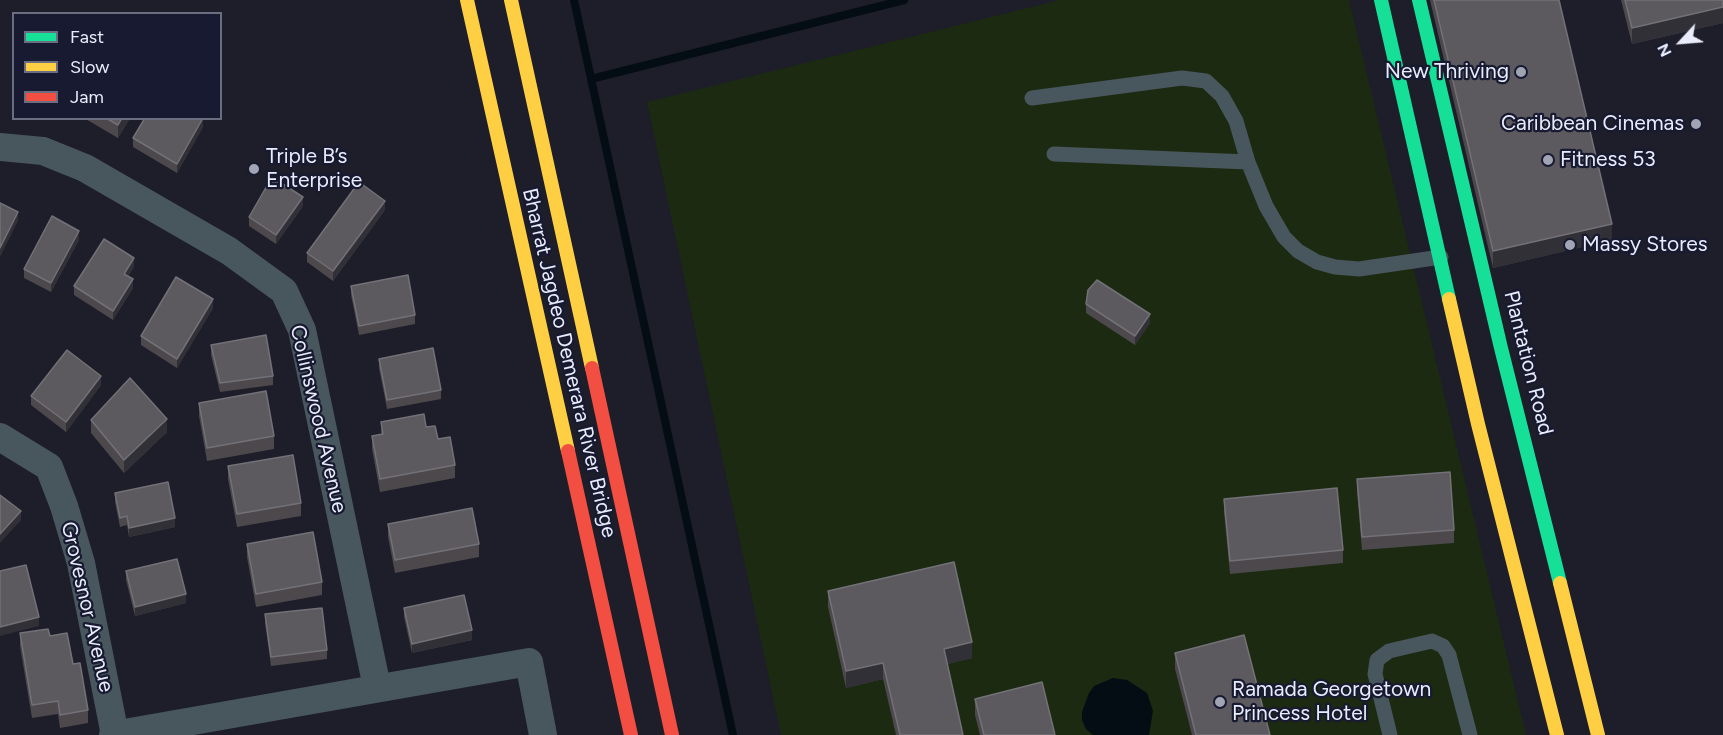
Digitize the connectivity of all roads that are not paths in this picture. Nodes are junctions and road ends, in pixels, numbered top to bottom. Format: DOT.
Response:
graph roads {
  1 [pos="466,0"];
  2 [pos="511,0"];
  3 [pos="1381,0"];
  4 [pos="1419,0"];
  5 [pos="1032,98"];
  6 [pos="0,147"];
  7 [pos="1054,154"];
  8 [pos="1248,162"];
  9 [pos="1441,257"];
  10 [pos="0,437"];
  11 [pos="377,687"];
  12 [pos="114,735"];
  13 [pos="543,735"];
  14 [pos="631,735"];
  15 [pos="672,735"];
  16 [pos="1390,735"];
  17 [pos="1470,735"];
  18 [pos="1557,735"];
  19 [pos="1598,735"];
  1 -- 14 [label="street, Bharrat Jagdeo Demerara River Bridge"];
  2 -- 15 [label="street, Bharrat Jagdeo Demerara River Bridge"];
  3 -- 9 [label="street"];
  4 -- 19 [label="street, Plantation Road"];
  5 -- 8 [label="lane"];
  6 -- 11 [label="street, Collinswood Avenue"];
  7 -- 8 [label="lane"];
  8 -- 9 [label="lane"];
  9 -- 18 [label="street"];
  10 -- 12 [label="street, Grovesnor Avenue"];
  11 -- 12 [label="street"];
  11 -- 13 [label="street"];
  16 -- 17 [label="lane"];
}
